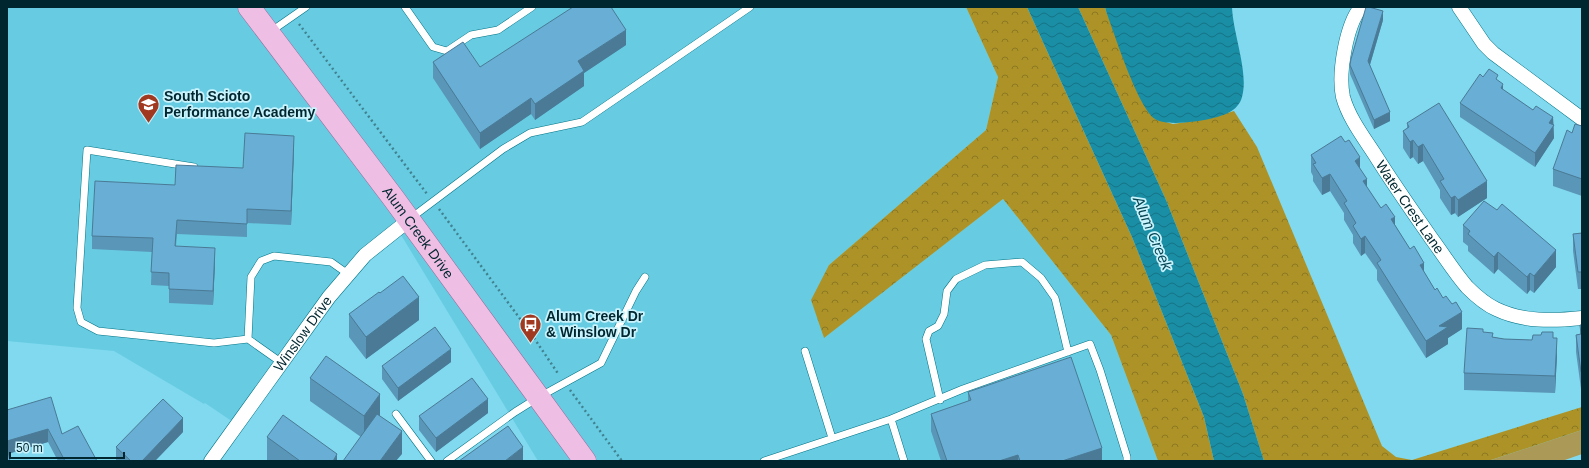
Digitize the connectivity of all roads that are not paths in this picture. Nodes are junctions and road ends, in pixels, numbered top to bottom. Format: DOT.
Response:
graph roads {
  1 [pos="306,7"];
  2 [pos="405,7"];
  3 [pos="532,7"];
  4 [pos="750,7"];
  5 [pos="1361,7"];
  6 [pos="1459,7"];
  7 [pos="255,11"];
  8 [pos="268,33"];
  9 [pos="1582,119"];
  10 [pos="205,168"];
  11 [pos="409,220"];
  12 [pos="348,274"];
  13 [pos="645,277"];
  14 [pos="1582,318"];
  15 [pos="248,340"];
  16 [pos="805,351"];
  17 [pos="1068,352"];
  18 [pos="282,363"];
  19 [pos="539,397"];
  20 [pos="940,400"];
  21 [pos="396,414"];
  22 [pos="891,419"];
  23 [pos="832,438"];
  24 [pos="211,461"];
  25 [pos="431,461"];
  26 [pos="447,461"];
  27 [pos="585,461"];
  28 [pos="764,461"];
  29 [pos="904,461"];
  30 [pos="1128,461"];
  1 -- 8 [label="lane"];
  2 -- 3 [label="lane"];
  4 -- 11 [label="lane"];
  5 -- 14 [label="street, Water Crest Lane"];
  6 -- 9 [label="street"];
  7 -- 8 [label="main road, Alum Creek Drive"];
  8 -- 11 [label="main road, Alum Creek Drive"];
  10 -- 15 [label="lane"];
  11 -- 12 [label="street, Winslow Drive"];
  11 -- 19 [label="main road, Alum Creek Drive"];
  12 -- 15 [label="lane"];
  12 -- 18 [label="street, Winslow Drive"];
  13 -- 19 [label="lane"];
  15 -- 18 [label="lane"];
  16 -- 23 [label="lane"];
  17 -- 20 [label="lane"];
  17 -- 20 [label="lane"];
  17 -- 30 [label="lane"];
  18 -- 24 [label="street, Winslow Drive"];
  19 -- 26 [label="lane"];
  19 -- 27 [label="main road, Alum Creek Drive"];
  20 -- 22 [label="lane"];
  21 -- 25 [label="lane"];
  22 -- 23 [label="lane"];
  22 -- 29 [label="lane"];
  23 -- 28 [label="lane"];
}
